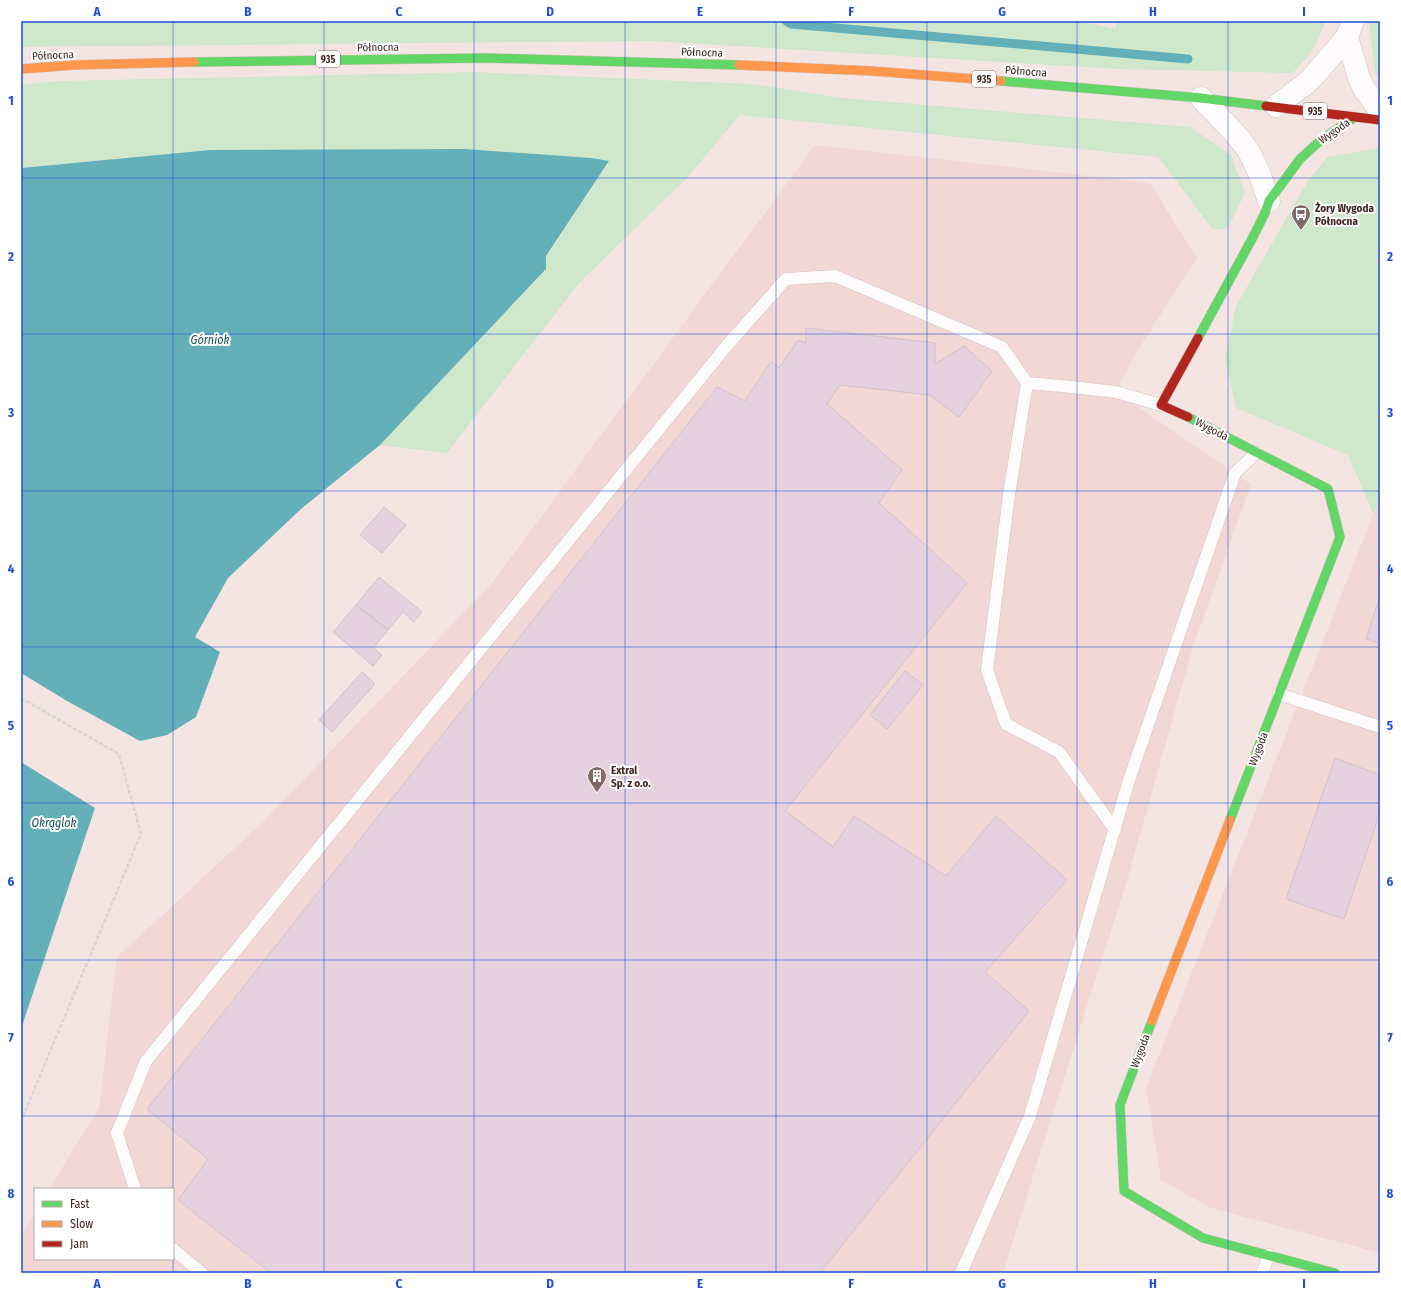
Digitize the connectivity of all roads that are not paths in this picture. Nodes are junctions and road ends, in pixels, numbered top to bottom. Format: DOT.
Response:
graph roads {
  1 [pos="1350,29"];
  2 [pos="21,69"];
  3 [pos="1201,98"];
  4 [pos="1276,106"];
  5 [pos="1380,111"];
  6 [pos="1355,116"];
  7 [pos="1380,120"];
  8 [pos="1269,200"];
  9 [pos="1027,383"];
  10 [pos="1161,405"];
  11 [pos="1256,453"];
  12 [pos="1279,694"];
  13 [pos="1380,727"];
  14 [pos="1115,830"];
  15 [pos="135,1188"];
  16 [pos="174,1250"];
  17 [pos="1269,1255"];
  18 [pos="202,1273"];
  19 [pos="961,1273"];
  20 [pos="1262,1273"];
  21 [pos="1335,1273"];
  1 -- 4 [label="street"];
  1 -- 5 [label="street"];
  2 -- 3 [label="street, Północna / 935"];
  3 -- 4 [label="street, Północna / 935"];
  3 -- 8 [label="street"];
  4 -- 6 [label="street, Północna / 935"];
  6 -- 7 [label="street, Północna / 935"];
  6 -- 8 [label="street, Wygoda"];
  8 -- 10 [label="street, Wygoda"];
  9 -- 10 [label="lane"];
  9 -- 14 [label="lane"];
  9 -- 15 [label="lane"];
  10 -- 11 [label="street, Wygoda"];
  11 -- 12 [label="street, Wygoda"];
  11 -- 14 [label="lane"];
  12 -- 13 [label="lane"];
  12 -- 17 [label="street, Wygoda"];
  14 -- 19 [label="lane"];
  16 -- 18 [label="lane"];
  17 -- 20 [label="lane"];
  17 -- 21 [label="street, Wygoda"];
}
